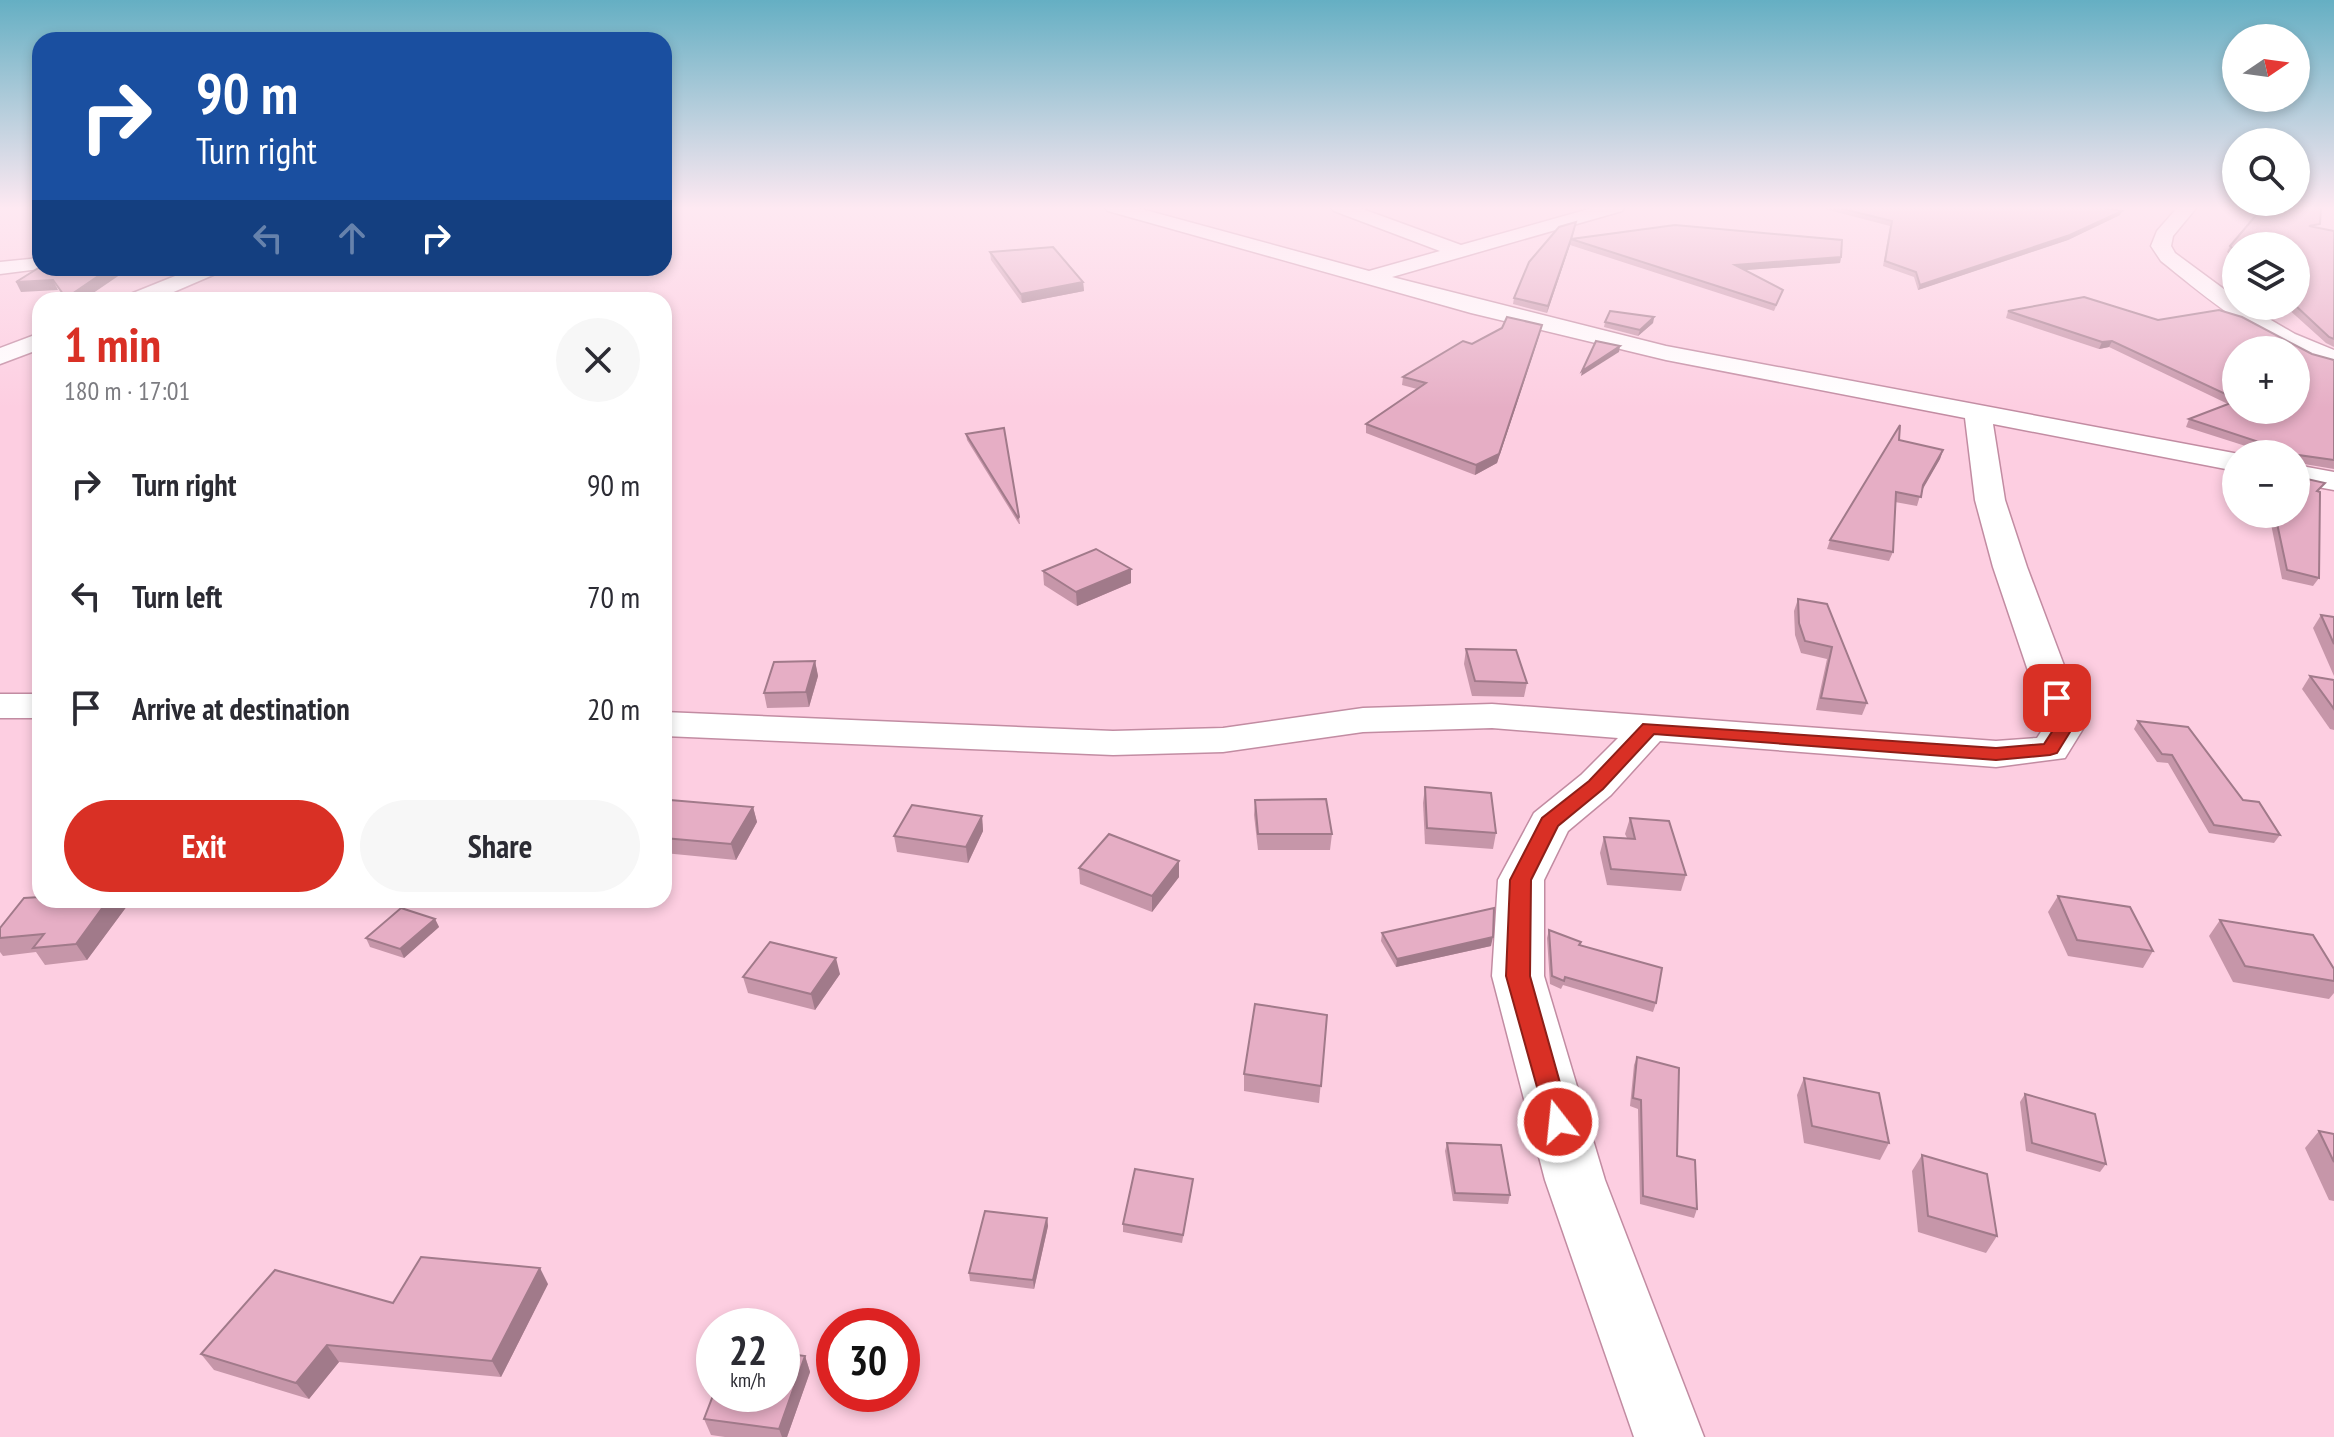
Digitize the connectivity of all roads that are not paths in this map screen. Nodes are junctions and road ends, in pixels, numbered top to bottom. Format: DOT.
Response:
graph roads {
  1 [pos="1353,274"];
  2 [pos="1380,274"];
  3 [pos="2190,274"];
  4 [pos="194,276"];
  5 [pos="1367,278"];
  6 [pos="155,292"];
  7 [pos="32,343"];
  8 [pos="0,357"];
  9 [pos="2334,358"];
  10 [pos="1978,413"];
  11 [pos="2222,459"];
  12 [pos="2310,477"];
  13 [pos="2334,481"];
  14 [pos="0,706"];
  15 [pos="32,706"];
  16 [pos="672,724"];
  17 [pos="1650,728"];
  18 [pos="1669,1437"];
  1 -- 5 [label="street"];
  2 -- 5 [label="street"];
  3 -- 9 [label="street"];
  4 -- 6 [label="street"];
  5 -- 10 [label="street"];
  7 -- 8 [label="street"];
  10 -- 11 [label="street"];
  10 -- 17 [label="street"];
  12 -- 13 [label="street"];
  14 -- 15 [label="street"];
  16 -- 17 [label="street"];
  17 -- 18 [label="street"];
}
